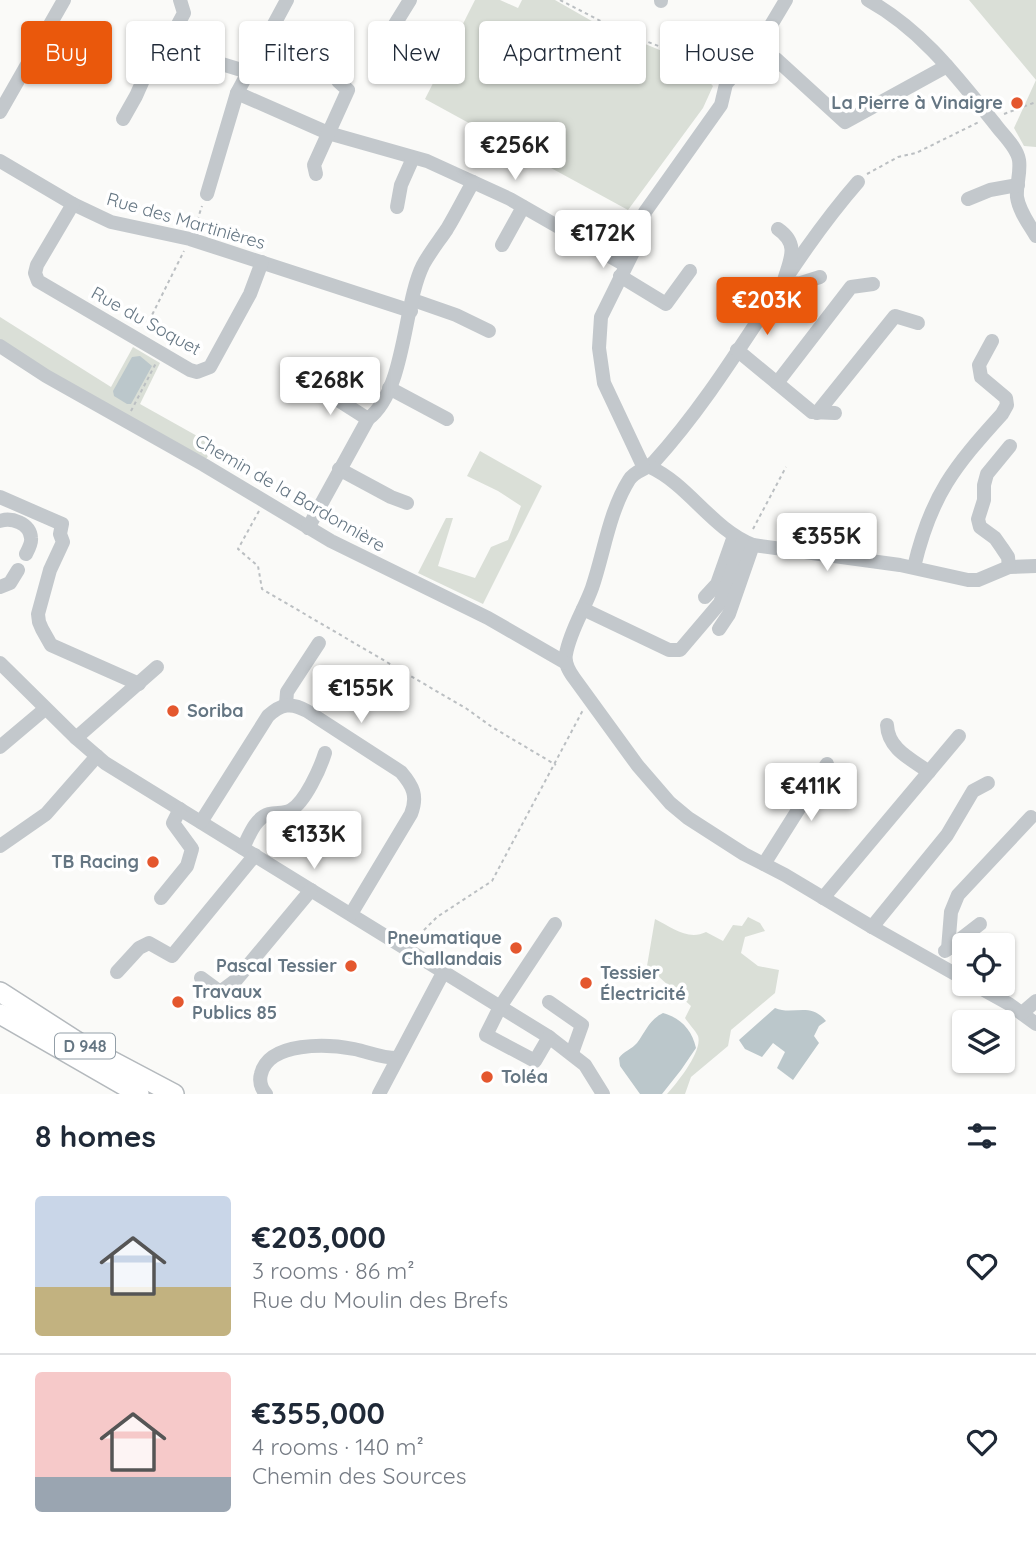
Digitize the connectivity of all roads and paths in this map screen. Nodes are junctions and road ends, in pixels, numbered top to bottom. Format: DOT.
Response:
graph roads {
  1 [pos="64,0"];
  2 [pos="180,0"];
  3 [pos="287,0"];
  4 [pos="410,0"];
  5 [pos="560,0"];
  6 [pos="786,0"];
  7 [pos="868,0"];
  8 [pos="180,21"];
  9 [pos="276,21"];
  10 [pos="397,21"];
  11 [pos="773,21"];
  12 [pos="779,62"];
  13 [pos="947,66"];
  14 [pos="141,84"];
  15 [pos="242,84"];
  16 [pos="341,84"];
  17 [pos="729,84"];
  18 [pos="725,89"];
  19 [pos="237,93"];
  20 [pos="1036,102"];
  21 [pos="0,112"];
  22 [pos="990,118"];
  23 [pos="123,119"];
  24 [pos="328,133"];
  25 [pos="414,158"];
  26 [pos="0,161"];
  27 [pos="316,174"];
  28 [pos="473,182"];
  29 [pos="858,182"];
  30 [pos="1018,185"];
  31 [pos="207,194"];
  32 [pos="968,198"];
  33 [pos="73,204"];
  34 [pos="397,206"];
  35 [pos="523,207"];
  36 [pos="778,229"];
  37 [pos="1036,236"];
  38 [pos="191,239"];
  39 [pos="502,245"];
  40 [pos="262,262"];
  41 [pos="622,271"];
  42 [pos="691,271"];
  43 [pos="820,277"];
  44 [pos="783,284"];
  45 [pos="873,284"];
  46 [pos="412,306"];
  47 [pos="918,323"];
  48 [pos="489,331"];
  49 [pos="139,341"];
  50 [pos="992,341"];
  51 [pos="0,346"];
  52 [pos="737,350"];
  53 [pos="161,354"];
  54 [pos="777,383"];
  55 [pos="313,384"];
  56 [pos="389,387"];
  57 [pos="817,413"];
  58 [pos="835,413"];
  59 [pos="368,419"];
  60 [pos="447,419"];
  61 [pos="126,422"];
  62 [pos="1010,446"];
  63 [pos="647,467"];
  64 [pos="786,467"];
  65 [pos="339,469"];
  66 [pos="0,497"];
  67 [pos="260,499"];
  68 [pos="408,503"];
  69 [pos="0,521"];
  70 [pos="308,528"];
  71 [pos="744,541"];
  72 [pos="26,554"];
  73 [pos="1036,566"];
  74 [pos="914,567"];
  75 [pos="1009,567"];
  76 [pos="18,570"];
  77 [pos="0,587"];
  78 [pos="705,597"];
  79 [pos="583,609"];
  80 [pos="719,629"];
  81 [pos="319,643"];
  82 [pos="0,663"];
  83 [pos="566,663"];
  84 [pos="157,667"];
  85 [pos="139,684"];
  86 [pos="589,698"];
  87 [pos="286,704"];
  88 [pos="45,709"];
  89 [pos="887,725"];
  90 [pos="959,736"];
  91 [pos="76,738"];
  92 [pos="0,747"];
  93 [pos="325,753"];
  94 [pos="97,756"];
  95 [pos="555,764"];
  96 [pos="827,764"];
  97 [pos="929,772"];
  98 [pos="988,783"];
  99 [pos="180,809"];
  100 [pos="1031,817"];
  101 [pos="201,822"];
  102 [pos="0,846"];
  103 [pos="249,851"];
  104 [pos="764,864"];
  105 [pos="312,890"];
  106 [pos="161,898"];
  107 [pos="823,898"];
  108 [pos="351,914"];
  109 [pos="555,924"];
  110 [pos="981,924"];
  111 [pos="872,927"];
  112 [pos="406,948"];
  113 [pos="948,949"];
  114 [pos="933,960"];
  115 [pos="444,971"];
  116 [pos="117,972"];
  117 [pos="952,972"];
  118 [pos="201,978"];
  119 [pos="0,992"];
  120 [pos="993,996"];
  121 [pos="1036,1001"];
  122 [pos="549,1002"];
  123 [pos="500,1006"];
  124 [pos="1022,1013"];
  125 [pos="0,1014"];
  126 [pos="1036,1024"];
  127 [pos="549,1037"];
  128 [pos="572,1053"];
  129 [pos="397,1058"];
  130 [pos="113,1080"];
  131 [pos="130,1094"];
  132 [pos="139,1094"];
  133 [pos="174,1094"];
  134 [pos="266,1094"];
  135 [pos="379,1094"];
  136 [pos="603,1094"];
  1 -- 21 [label="street"];
  2 -- 8 [label="street"];
  3 -- 9 [label="street"];
  4 -- 10 [label="street"];
  5 -- 18 [label="path"];
  6 -- 11 [label="street"];
  7 -- 13 [label="street"];
  12 -- 13 [label="street"];
  13 -- 22 [label="street"];
  14 -- 23 [label="street"];
  15 -- 19 [label="street"];
  16 -- 24 [label="street"];
  17 -- 18 [label="street"];
  18 -- 41 [label="street"];
  19 -- 24 [label="street"];
  19 -- 31 [label="street"];
  20 -- 22 [label="path"];
  22 -- 29 [label="path"];
  22 -- 30 [label="street"];
  24 -- 25 [label="street"];
  24 -- 27 [label="street"];
  25 -- 28 [label="street"];
  25 -- 34 [label="street"];
  26 -- 33 [label="street, Rue des Martinières"];
  28 -- 35 [label="street"];
  28 -- 46 [label="street"];
  29 -- 44 [label="street"];
  30 -- 32 [label="street"];
  30 -- 37 [label="street"];
  31 -- 38 [label="path"];
  33 -- 38 [label="street, Rue des Martinières"];
  33 -- 49 [label="street, Rue du Soquet"];
  35 -- 39 [label="street"];
  35 -- 41 [label="street"];
  36 -- 44 [label="street"];
  38 -- 40 [label="street, Rue des Martinières"];
  38 -- 49 [label="path"];
  40 -- 46 [label="street, Rue des Martinières"];
  40 -- 53 [label="street, Rue du Soquet"];
  41 -- 42 [label="street"];
  41 -- 63 [label="street"];
  43 -- 44 [label="street"];
  44 -- 52 [label="street"];
  45 -- 54 [label="street"];
  46 -- 48 [label="street, Rue des Martinières"];
  46 -- 56 [label="street"];
  47 -- 57 [label="street"];
  49 -- 53 [label="street, Rue du Soquet"];
  50 -- 74 [label="street"];
  51 -- 61 [label="street, Chemin de la Bardonnière"];
  52 -- 54 [label="street"];
  52 -- 63 [label="street"];
  53 -- 61 [label="path"];
  54 -- 57 [label="street"];
  55 -- 59 [label="street"];
  56 -- 59 [label="street"];
  56 -- 60 [label="street"];
  57 -- 58 [label="street"];
  59 -- 65 [label="street"];
  61 -- 67 [label="street, Chemin de la Bardonnière"];
  62 -- 75 [label="street"];
  63 -- 71 [label="street"];
  63 -- 79 [label="street"];
  64 -- 71 [label="path"];
  65 -- 68 [label="street"];
  65 -- 70 [label="street"];
  66 -- 85 [label="street"];
  67 -- 70 [label="street, Chemin de la Bardonnière"];
  67 -- 95 [label="path"];
  69 -- 72 [label="street"];
  70 -- 83 [label="street, Chemin de la Bardonnière"];
  71 -- 74 [label="street"];
  71 -- 78 [label="street"];
  71 -- 79 [label="street"];
  71 -- 80 [label="street"];
  73 -- 75 [label="street"];
  74 -- 75 [label="street"];
  76 -- 77 [label="street"];
  79 -- 83 [label="street"];
  81 -- 87 [label="street"];
  82 -- 88 [label="street"];
  83 -- 86 [label="street"];
  84 -- 85 [label="street"];
  85 -- 91 [label="street"];
  86 -- 95 [label="path"];
  86 -- 104 [label="street"];
  87 -- 101 [label="street"];
  87 -- 108 [label="street"];
  88 -- 91 [label="street"];
  88 -- 92 [label="street"];
  89 -- 97 [label="street"];
  90 -- 97 [label="street"];
  91 -- 94 [label="street"];
  93 -- 103 [label="street"];
  94 -- 99 [label="street"];
  94 -- 102 [label="street"];
  95 -- 112 [label="path"];
  96 -- 104 [label="street"];
  97 -- 107 [label="street"];
  98 -- 111 [label="street"];
  99 -- 101 [label="street"];
  99 -- 106 [label="street"];
  100 -- 113 [label="street"];
  101 -- 103 [label="street"];
  103 -- 105 [label="street"];
  103 -- 116 [label="street"];
  104 -- 107 [label="street"];
  105 -- 108 [label="street"];
  105 -- 118 [label="street"];
  107 -- 111 [label="street"];
  108 -- 112 [label="street"];
  109 -- 123 [label="street"];
  110 -- 113 [label="street"];
  111 -- 114 [label="street"];
  112 -- 115 [label="street"];
  113 -- 114 [label="street"];
  114 -- 117 [label="street"];
  115 -- 123 [label="street"];
  115 -- 129 [label="street"];
  119 -- 133 [label="highway, D 948"];
  120 -- 124 [label="street"];
  121 -- 124 [label="street"];
  122 -- 128 [label="street"];
  123 -- 127 [label="street"];
  123 -- 127 [label="street"];
  124 -- 126 [label="street"];
  125 -- 130 [label="highway, D 948"];
  127 -- 128 [label="street"];
  128 -- 136 [label="street"];
  129 -- 134 [label="street"];
  129 -- 135 [label="street"];
  130 -- 131 [label="highway"];
  130 -- 132 [label="highway, D 948"];
}
